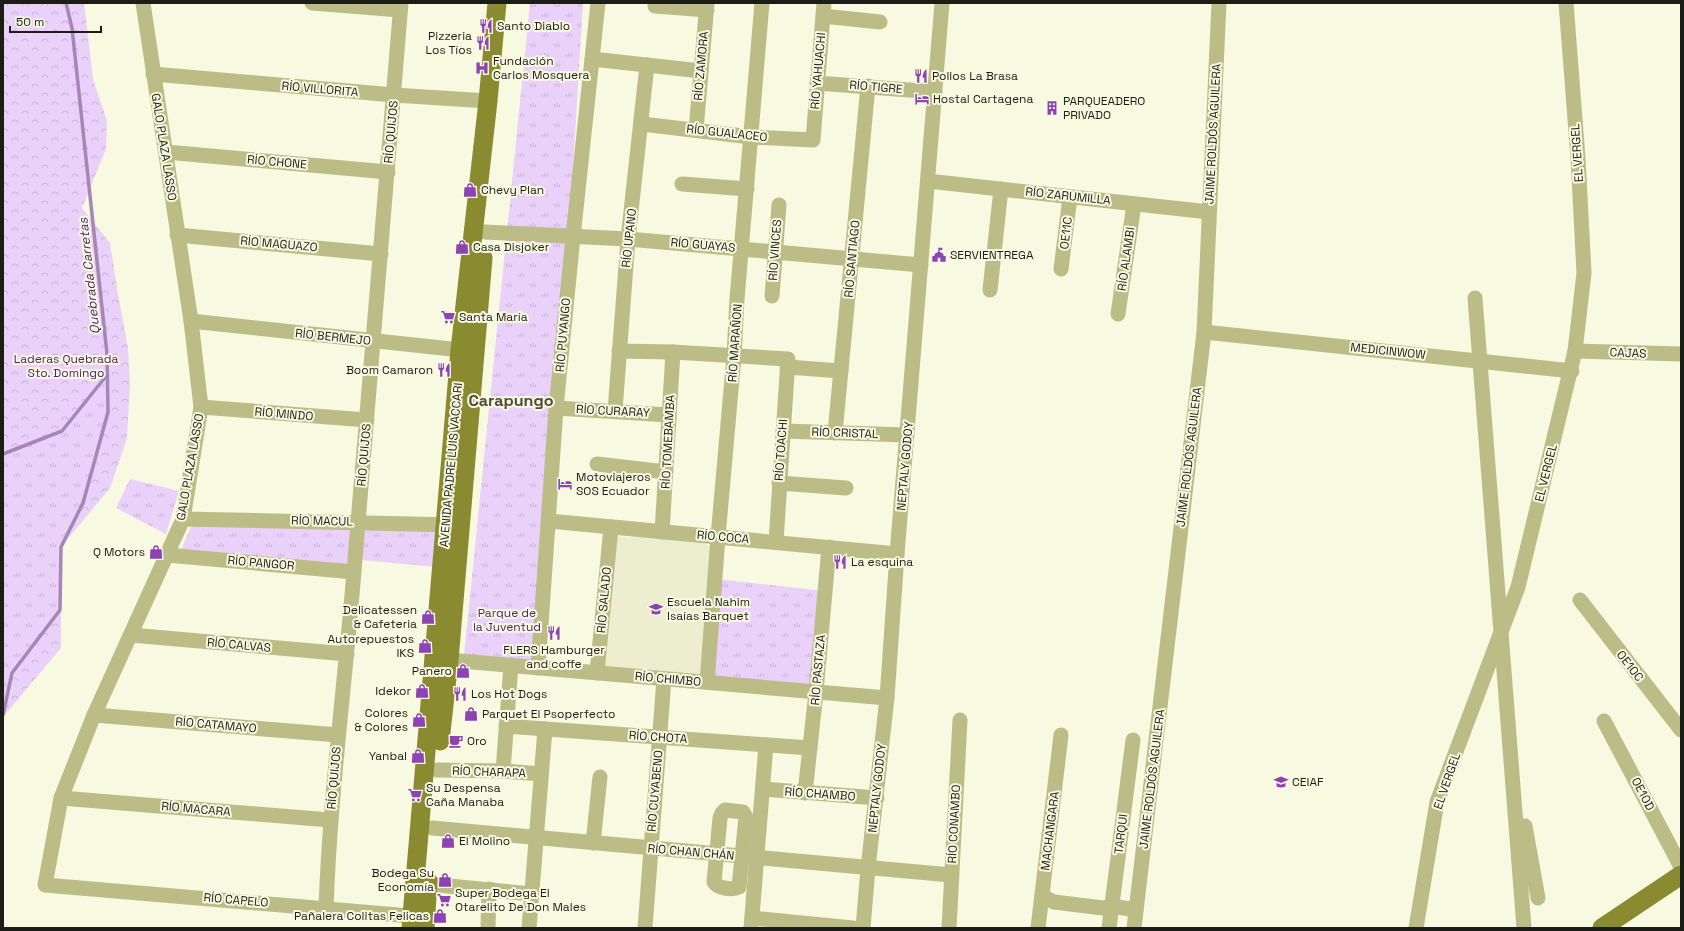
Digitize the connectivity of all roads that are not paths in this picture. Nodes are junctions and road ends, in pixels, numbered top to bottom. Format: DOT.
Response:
graph roads {
  1 [pos="143,3"];
  2 [pos="312,3"];
  3 [pos="497,3"];
  4 [pos="507,3"];
  5 [pos="598,3"];
  6 [pos="762,3"];
  7 [pos="942,3"];
  8 [pos="1219,3"];
  9 [pos="1566,3"];
  10 [pos="401,6"];
  11 [pos="655,6"];
  12 [pos="707,7"];
  13 [pos="823,9"];
  14 [pos="880,22"];
  15 [pos="592,59"];
  16 [pos="647,65"];
  17 [pos="701,71"];
  18 [pos="153,74"];
  19 [pos="817,83"];
  20 [pos="868,86"];
  21 [pos="935,92"];
  22 [pos="394,95"];
  23 [pos="488,101"];
  24 [pos="642,124"];
  25 [pos="696,130"];
  26 [pos="751,137"];
  27 [pos="813,140"];
  28 [pos="166,152"];
  29 [pos="388,172"];
  30 [pos="928,181"];
  31 [pos="682,184"];
  32 [pos="747,189"];
  33 [pos="1001,189"];
  34 [pos="1070,196"];
  35 [pos="1134,204"];
  36 [pos="778,205"];
  37 [pos="1209,212"];
  38 [pos="485,232"];
  39 [pos="177,235"];
  40 [pos="573,237"];
  41 [pos="628,238"];
  42 [pos="742,248"];
  43 [pos="775,251"];
  44 [pos="380,254"];
  45 [pos="852,258"];
  46 [pos="921,265"];
  47 [pos="1061,269"];
  48 [pos="990,290"];
  49 [pos="772,296"];
  50 [pos="1475,298"];
  51 [pos="1118,314"];
  52 [pos="191,321"];
  53 [pos="1204,332"];
  54 [pos="375,341"];
  55 [pos="468,350"];
  56 [pos="619,351"];
  57 [pos="1575,351"];
  58 [pos="673,352"];
  59 [pos="1681,354"];
  60 [pos="734,356"];
  61 [pos="788,363"];
  62 [pos="842,371"];
  63 [pos="1572,371"];
  64 [pos="201,407"];
  65 [pos="556,408"];
  66 [pos="615,411"];
  67 [pos="669,415"];
  68 [pos="367,420"];
  69 [pos="783,431"];
  70 [pos="835,433"];
  71 [pos="907,435"];
  72 [pos="598,464"];
  73 [pos="666,472"];
  74 [pos="779,482"];
  75 [pos="846,488"];
  76 [pos="183,519"];
  77 [pos="549,521"];
  78 [pos="358,522"];
  79 [pos="453,525"];
  80 [pos="611,527"];
  81 [pos="662,532"];
  82 [pos="718,537"];
  83 [pos="776,542"];
  84 [pos="829,547"];
  85 [pos="897,554"];
  86 [pos="167,555"];
  87 [pos="354,572"];
  88 [pos="1580,600"];
  89 [pos="131,635"];
  90 [pos="347,654"];
  91 [pos="1493,654"];
  92 [pos="449,660"];
  93 [pos="511,665"];
  94 [pos="538,668"];
  95 [pos="598,673"];
  96 [pos="664,679"];
  97 [pos="707,682"];
  98 [pos="816,692"];
  99 [pos="887,698"];
  100 [pos="94,715"];
  101 [pos="960,720"];
  102 [pos="1604,722"];
  103 [pos="506,726"];
  104 [pos="545,728"];
  105 [pos="1681,730"];
  106 [pos="338,735"];
  107 [pos="1061,735"];
  108 [pos="660,737"];
  109 [pos="1133,740"];
  110 [pos="766,745"];
  111 [pos="810,748"];
  112 [pos="437,770"];
  113 [pos="503,771"];
  114 [pos="541,774"];
  115 [pos="600,776"];
  116 [pos="763,789"];
  117 [pos="805,793"];
  118 [pos="61,798"];
  119 [pos="877,798"];
  120 [pos="330,820"];
  121 [pos="432,828"];
  122 [pos="536,837"];
  123 [pos="593,843"];
  124 [pos="650,848"];
  125 [pos="717,854"];
  126 [pos="742,856"];
  127 [pos="758,858"];
  128 [pos="1681,867"];
  129 [pos="868,868"];
  130 [pos="951,875"];
  131 [pos="1681,875"];
  132 [pos="422,883"];
  133 [pos="46,885"];
  134 [pos="489,890"];
  135 [pos="1681,890"];
  136 [pos="532,894"];
  137 [pos="1042,896"];
  138 [pos="1538,898"];
  139 [pos="1112,906"];
  140 [pos="326,908"];
  141 [pos="1136,910"];
  142 [pos="419,922"];
  143 [pos="751,923"];
  144 [pos="794,925"];
  145 [pos="488,928"];
  146 [pos="529,928"];
  147 [pos="645,928"];
  148 [pos="853,928"];
  149 [pos="863,928"];
  150 [pos="949,928"];
  151 [pos="1038,928"];
  152 [pos="1109,928"];
  153 [pos="1134,928"];
  154 [pos="1416,928"];
  155 [pos="1524,928"];
  156 [pos="1602,928"];
  157 [pos="1626,928"];
  1 -- 18 [label="street, GALO PLAZA LASSO"];
  2 -- 10 [label="street"];
  3 -- 23 [label="main road, AVENIDA PADRE LUIS VACCARI"];
  4 -- 38 [label="main road, AVENIDA PADRE LUIS VACCARI"];
  5 -- 15 [label="street, RÍO PUYANGO"];
  6 -- 26 [label="street, RÍO MARAÑON"];
  7 -- 21 [label="street, NEPTALY GODOY"];
  8 -- 37 [label="street, JAIME ROLDÓS AGUILERA"];
  9 -- 57 [label="street, EL VERGEL"];
  10 -- 22 [label="street, RÍO QUIJOS"];
  11 -- 12 [label="street"];
  12 -- 17 [label="street, RÍO ZAMORA"];
  13 -- 14 [label="street"];
  13 -- 19 [label="street, RÍO YAHUACHI"];
  15 -- 16 [label="street"];
  15 -- 40 [label="street, RÍO PUYANGO"];
  16 -- 17 [label="street"];
  16 -- 24 [label="street, RÍO UPANO"];
  17 -- 25 [label="street, RÍO ZAMORA"];
  18 -- 22 [label="street, RÍO VILLORITA"];
  18 -- 28 [label="street, GALO PLAZA LASSO"];
  19 -- 20 [label="street, RÍO TIGRE"];
  19 -- 27 [label="street, RÍO YAHUACHI"];
  20 -- 21 [label="street, RÍO TIGRE"];
  20 -- 45 [label="street, RÍO SANTIAGO"];
  21 -- 30 [label="street, NEPTALY GODOY"];
  22 -- 23 [label="street, RÍO VILLORITA"];
  22 -- 29 [label="street, RÍO QUIJOS"];
  23 -- 55 [label="main road, AVENIDA PADRE LUIS VACCARI"];
  24 -- 25 [label="street, RÍO GUALACEO"];
  24 -- 41 [label="street, RÍO UPANO"];
  25 -- 26 [label="street, RÍO GUALACEO"];
  26 -- 27 [label="street, RÍO GUALACEO"];
  26 -- 32 [label="street, RÍO MARAÑON"];
  28 -- 29 [label="street, RÍO CHONE"];
  28 -- 39 [label="street, GALO PLAZA LASSO"];
  29 -- 44 [label="street, RÍO QUIJOS"];
  30 -- 33 [label="street, RÍO ZARUMILLA"];
  30 -- 46 [label="street, NEPTALY GODOY"];
  31 -- 32 [label="street"];
  32 -- 42 [label="street, RÍO MARAÑON"];
  33 -- 34 [label="street, RÍO ZARUMILLA"];
  33 -- 48 [label="street"];
  34 -- 35 [label="street, RÍO ZARUMILLA"];
  34 -- 47 [label="street, OE11C"];
  35 -- 37 [label="street, RÍO ZARUMILLA"];
  35 -- 51 [label="street, RÍO ALAMBI"];
  36 -- 43 [label="street, RÍO VINCES"];
  37 -- 53 [label="street, JAIME ROLDÓS AGUILERA"];
  38 -- 40 [label="street, RÍO GUAYAS"];
  38 -- 55 [label="main road, AVENIDA PADRE LUIS VACCARI"];
  39 -- 44 [label="street, RÍO MAGUAZO"];
  39 -- 52 [label="street, GALO PLAZA LASSO"];
  40 -- 41 [label="street, RÍO GUAYAS"];
  40 -- 65 [label="street, RÍO PUYANGO"];
  41 -- 42 [label="street, RÍO GUAYAS"];
  41 -- 56 [label="street, RÍO UPANO"];
  42 -- 43 [label="street, RÍO GUAYAS"];
  42 -- 60 [label="street, RÍO MARAÑON"];
  43 -- 45 [label="street, RÍO GUAYAS"];
  43 -- 49 [label="street, RÍO VINCES"];
  44 -- 54 [label="street, RÍO QUIJOS"];
  45 -- 46 [label="street, RÍO GUAYAS"];
  45 -- 62 [label="street, RÍO SANTIAGO"];
  46 -- 71 [label="street, NEPTALY GODOY"];
  50 -- 155 [label="street"];
  52 -- 54 [label="street, RÍO BERMEJO"];
  52 -- 64 [label="street, GALO PLAZA LASSO"];
  53 -- 63 [label="street, MEDICINWOW"];
  53 -- 141 [label="street, JAIME ROLDÓS AGUILERA"];
  54 -- 55 [label="street, RÍO BERMEJO"];
  54 -- 68 [label="street, RÍO QUIJOS"];
  55 -- 79 [label="main road, AVENIDA PADRE LUIS VACCARI"];
  56 -- 58 [label="street"];
  56 -- 66 [label="street, RÍO UPANO"];
  57 -- 59 [label="street, CAJAS"];
  57 -- 63 [label="street, EL VERGEL"];
  58 -- 60 [label="street"];
  58 -- 67 [label="street, RÍO TOMEBAMBA"];
  60 -- 61 [label="street"];
  60 -- 82 [label="street, RÍO MARAÑON"];
  61 -- 62 [label="street"];
  61 -- 69 [label="street, RÍO TOACHI"];
  62 -- 70 [label="street, RÍO SANTIAGO"];
  63 -- 91 [label="street, EL VERGEL"];
  64 -- 68 [label="street, RÍO MINDO"];
  64 -- 76 [label="street, GALO PLAZA LASSO"];
  65 -- 66 [label="street, RÍO CURARAY"];
  65 -- 77 [label="street, RÍO PUYANGO"];
  66 -- 67 [label="street, RÍO CURARAY"];
  67 -- 73 [label="street, RÍO TOMEBAMBA"];
  68 -- 78 [label="street, RÍO QUIJOS"];
  69 -- 70 [label="street, RÍO CRISTAL"];
  69 -- 74 [label="street, RÍO TOACHI"];
  70 -- 71 [label="street, RÍO CRISTAL"];
  71 -- 85 [label="street, NEPTALY GODOY"];
  72 -- 73 [label="street"];
  73 -- 81 [label="street, RÍO TOMEBAMBA"];
  74 -- 75 [label="street"];
  74 -- 83 [label="street, RÍO TOACHI"];
  76 -- 78 [label="street, RÍO MACUL"];
  76 -- 86 [label="street, GALO PLAZA LASSO"];
  77 -- 80 [label="street, RÍO COCA"];
  77 -- 94 [label="street, RÍO PUYANGO"];
  78 -- 79 [label="street, RÍO MACUL"];
  78 -- 87 [label="street, RÍO QUIJOS"];
  79 -- 92 [label="main road, AVENIDA PADRE LUIS VACCARI"];
  79 -- 132 [label="main road, AVENIDA PADRE LUIS VACCARI"];
  80 -- 81 [label="street, RÍO COCA"];
  80 -- 95 [label="street, RÍO SALADO"];
  81 -- 82 [label="street, RÍO COCA"];
  82 -- 83 [label="street, RÍO COCA"];
  82 -- 97 [label="street, RÍO MARAÑON"];
  83 -- 84 [label="street, RÍO COCA"];
  84 -- 85 [label="street, RÍO COCA"];
  84 -- 98 [label="street, RÍO PASTAZA"];
  85 -- 99 [label="street, NEPTALY GODOY"];
  86 -- 87 [label="street, RÍO PANGOR"];
  86 -- 89 [label="street, GALO PLAZA LASSO"];
  87 -- 90 [label="street, RÍO QUIJOS"];
  88 -- 105 [label="street, OE10C"];
  89 -- 90 [label="street, RÍO CALVAS"];
  89 -- 100 [label="street, GALO PLAZA LASSO"];
  90 -- 106 [label="street, RÍO QUIJOS"];
  91 -- 138 [label="street"];
  91 -- 154 [label="street, EL VERGEL"];
  92 -- 93 [label="street, RÍO CHIMBO"];
  92 -- 112 [label="main road, AVENIDA PADRE LUIS VACCARI"];
  93 -- 94 [label="street, RÍO CHIMBO"];
  93 -- 103 [label="street"];
  94 -- 95 [label="street, RÍO CHIMBO"];
  95 -- 96 [label="street, RÍO CHIMBO"];
  96 -- 97 [label="street, RÍO CHIMBO"];
  96 -- 108 [label="street, RÍO CUYABENO"];
  97 -- 98 [label="street, RÍO CHIMBO"];
  98 -- 99 [label="street, RÍO CHIMBO"];
  98 -- 111 [label="street, RÍO PASTAZA"];
  99 -- 119 [label="street, NEPTALY GODOY"];
  100 -- 106 [label="street, RÍO CATAMAYO"];
  100 -- 118 [label="street, GALO PLAZA LASSO"];
  101 -- 130 [label="street, RÍO CONAMBO"];
  102 -- 128 [label="street, OE10D"];
  103 -- 104 [label="street, RÍO CHOTA"];
  103 -- 113 [label="street"];
  104 -- 108 [label="street, RÍO CHOTA"];
  104 -- 114 [label="street"];
  106 -- 120 [label="street, RÍO QUIJOS"];
  107 -- 137 [label="street, MACHANGARA"];
  108 -- 110 [label="street, RÍO CHOTA"];
  108 -- 124 [label="street, RÍO CUYABENO"];
  109 -- 139 [label="street, TARQUI"];
  110 -- 111 [label="street, RÍO CHOTA"];
  110 -- 116 [label="street"];
  111 -- 117 [label="street, RÍO PASTAZA"];
  112 -- 113 [label="street, RÍO CHARAPA"];
  112 -- 121 [label="main road, AVENIDA PADRE LUIS VACCARI"];
  113 -- 114 [label="street, RÍO CHARAPA"];
  114 -- 122 [label="street"];
  115 -- 123 [label="street"];
  116 -- 117 [label="street, RÍO CHAMBO"];
  116 -- 127 [label="street"];
  117 -- 119 [label="street, RÍO CHAMBO"];
  118 -- 120 [label="street, RÍO MACARA"];
  118 -- 133 [label="street, GALO PLAZA LASSO"];
  119 -- 129 [label="street, NEPTALY GODOY"];
  120 -- 140 [label="street, RÍO QUIJOS"];
  121 -- 122 [label="street, RÍO CHAN CHÁN"];
  121 -- 132 [label="main road, AVENIDA PADRE LUIS VACCARI"];
  122 -- 123 [label="street, RÍO CHAN CHÁN"];
  122 -- 136 [label="street"];
  123 -- 124 [label="street, RÍO CHAN CHÁN"];
  124 -- 125 [label="street, RÍO CHAN CHÁN"];
  124 -- 147 [label="street, RÍO CUYABENO"];
  125 -- 126 [label="street, RÍO CHAN CHÁN"];
  125 -- 126 [label="street"];
  125 -- 126 [label="street"];
  126 -- 127 [label="street, RÍO CHAN CHÁN"];
  127 -- 129 [label="street, RÍO CHAN CHÁN"];
  127 -- 143 [label="street"];
  129 -- 130 [label="street, RÍO CHAN CHÁN"];
  129 -- 149 [label="street, NEPTALY GODOY"];
  130 -- 150 [label="street, RÍO CONAMBO"];
  131 -- 156 [label="main road"];
  132 -- 134 [label="street"];
  132 -- 142 [label="main road, AVENIDA PADRE LUIS VACCARI"];
  133 -- 140 [label="street, RÍO CAPELO"];
  134 -- 136 [label="street"];
  134 -- 145 [label="street"];
  135 -- 157 [label="main road"];
  136 -- 146 [label="street"];
  137 -- 139 [label="street"];
  137 -- 151 [label="street, MACHANGARA"];
  139 -- 141 [label="street"];
  139 -- 152 [label="street, TARQUI"];
  140 -- 142 [label="street, RÍO CAPELO"];
  141 -- 153 [label="street, JAIME ROLDÓS AGUILERA"];
  143 -- 144 [label="street"];
  144 -- 148 [label="street"];
}
